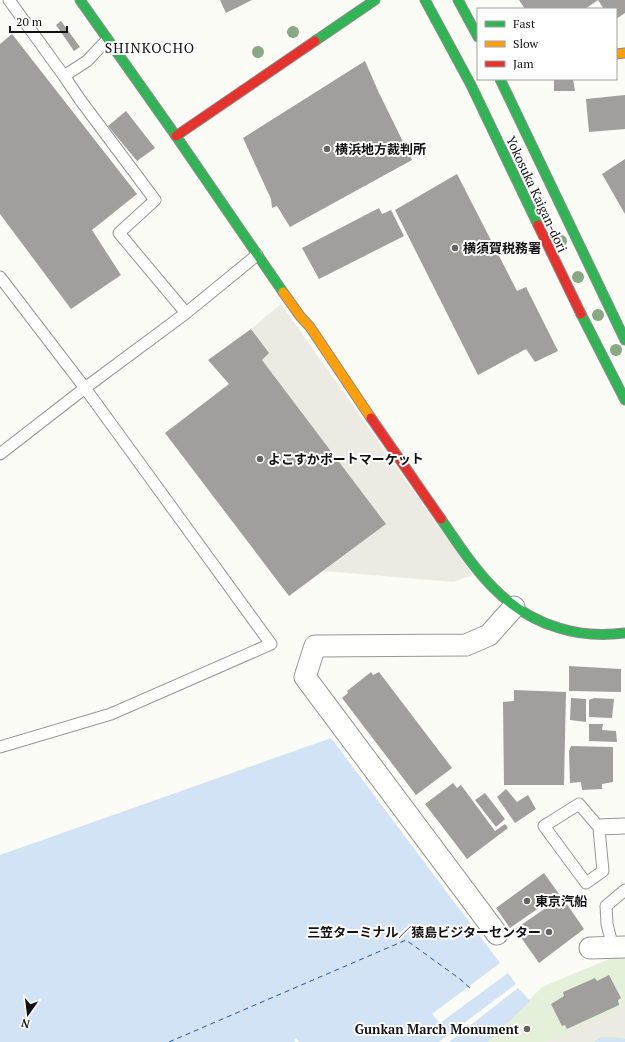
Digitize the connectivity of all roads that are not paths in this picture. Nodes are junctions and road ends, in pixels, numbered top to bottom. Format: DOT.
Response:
graph roads {
  1 [pos="9,0"];
  2 [pos="80,0"];
  3 [pos="375,0"];
  4 [pos="425,0"];
  5 [pos="458,0"];
  6 [pos="477,35"];
  7 [pos="107,40"];
  8 [pos="64,76"];
  9 [pos="500,80"];
  10 [pos="176,136"];
  11 [pos="257,255"];
  12 [pos="0,277"];
  13 [pos="186,313"];
  14 [pos="625,340"];
  15 [pos="84,388"];
  16 [pos="625,400"];
  17 [pos="0,454"];
  18 [pos="514,606"];
  19 [pos="625,634"];
  20 [pos="0,747"];
  21 [pos="625,824"];
  22 [pos="625,828"];
  23 [pos="625,890"];
  24 [pos="497,934"];
  25 [pos="619,947"];
  26 [pos="590,948"];
  1 -- 8 [label="lane"];
  2 -- 7 [label="street"];
  3 -- 10 [label="street"];
  4 -- 16 [label="street, Yokosuka Kaigan-dori"];
  5 -- 6 [label="street"];
  7 -- 8 [label="lane"];
  7 -- 10 [label="street"];
  8 -- 13 [label="lane"];
  9 -- 14 [label="street, Yokosuka Kaigan-dori"];
  10 -- 11 [label="street"];
  11 -- 13 [label="lane"];
  11 -- 18 [label="street"];
  12 -- 15 [label="lane"];
  13 -- 15 [label="lane"];
  15 -- 17 [label="lane"];
  15 -- 20 [label="lane"];
  18 -- 19 [label="street"];
  18 -- 24 [label="street"];
  21 -- 22 [label="lane"];
  23 -- 25 [label="lane"];
  25 -- 26 [label="street"];
}
